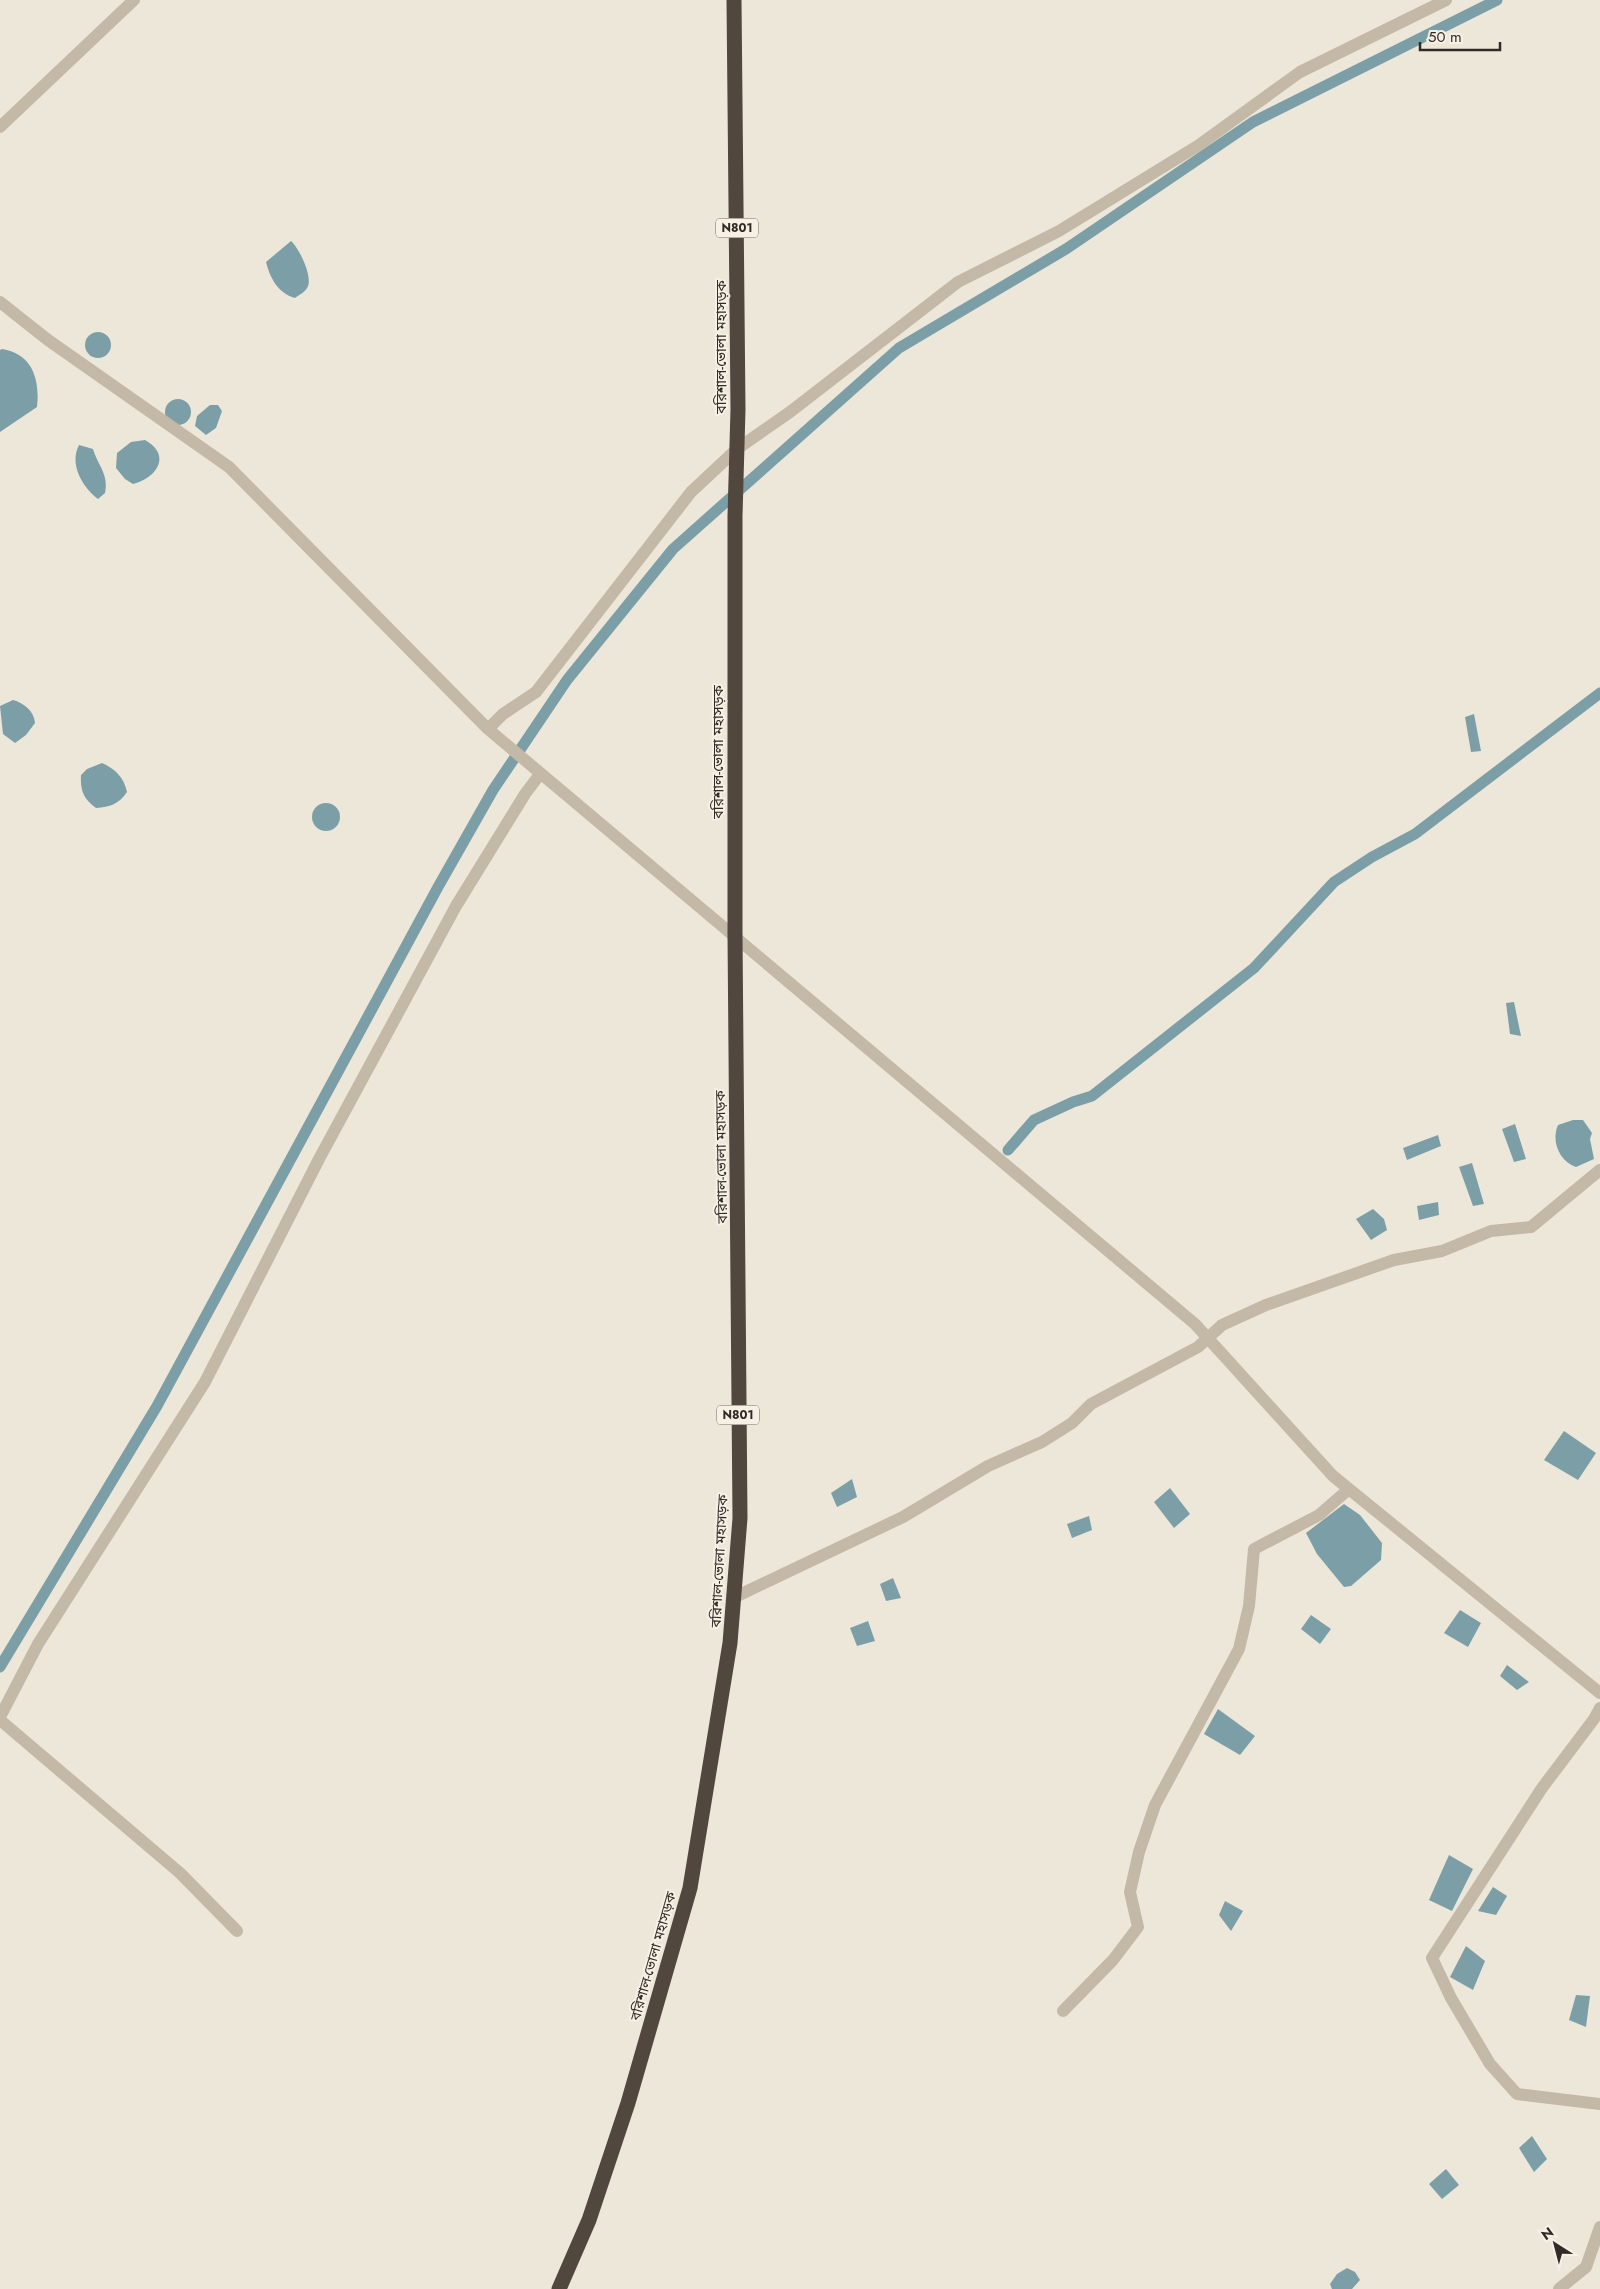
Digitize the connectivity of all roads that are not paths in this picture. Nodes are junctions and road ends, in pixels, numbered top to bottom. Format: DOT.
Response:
graph roads {
  1 [pos="134,0"];
  2 [pos="734,0"];
  3 [pos="1446,0"];
  4 [pos="0,127"];
  5 [pos="0,302"];
  6 [pos="736,453"];
  7 [pos="488,730"];
  8 [pos="536,771"];
  9 [pos="735,936"];
  10 [pos="1600,1170"];
  11 [pos="1208,1338"];
  12 [pos="1349,1489"];
  13 [pos="734,1597"];
  14 [pos="1600,1693"];
  15 [pos="1600,1708"];
  16 [pos="0,1719"];
  17 [pos="237,1931"];
  18 [pos="1063,2011"];
  19 [pos="1600,2104"];
  20 [pos="1600,2227"];
  21 [pos="559,2289"];
  22 [pos="1558,2289"];
  1 -- 4 [label="street"];
  2 -- 6 [label="highway, বরিশাল-ভোলা মহাসড়ক / N801"];
  3 -- 6 [label="street"];
  5 -- 7 [label="street"];
  6 -- 7 [label="street"];
  6 -- 9 [label="highway, বরিশাল-ভোলা মহাসড়ক / N801"];
  7 -- 8 [label="street"];
  8 -- 9 [label="street"];
  8 -- 16 [label="street"];
  9 -- 11 [label="street"];
  9 -- 13 [label="highway, বরিশাল-ভোলা মহাসড়ক / N801"];
  10 -- 11 [label="street"];
  11 -- 12 [label="street"];
  11 -- 13 [label="street"];
  12 -- 14 [label="street"];
  12 -- 18 [label="street"];
  13 -- 21 [label="highway, বরিশাল-ভোলা মহাসড়ক / N801"];
  15 -- 19 [label="street"];
  16 -- 17 [label="street"];
  20 -- 22 [label="street"];
}
